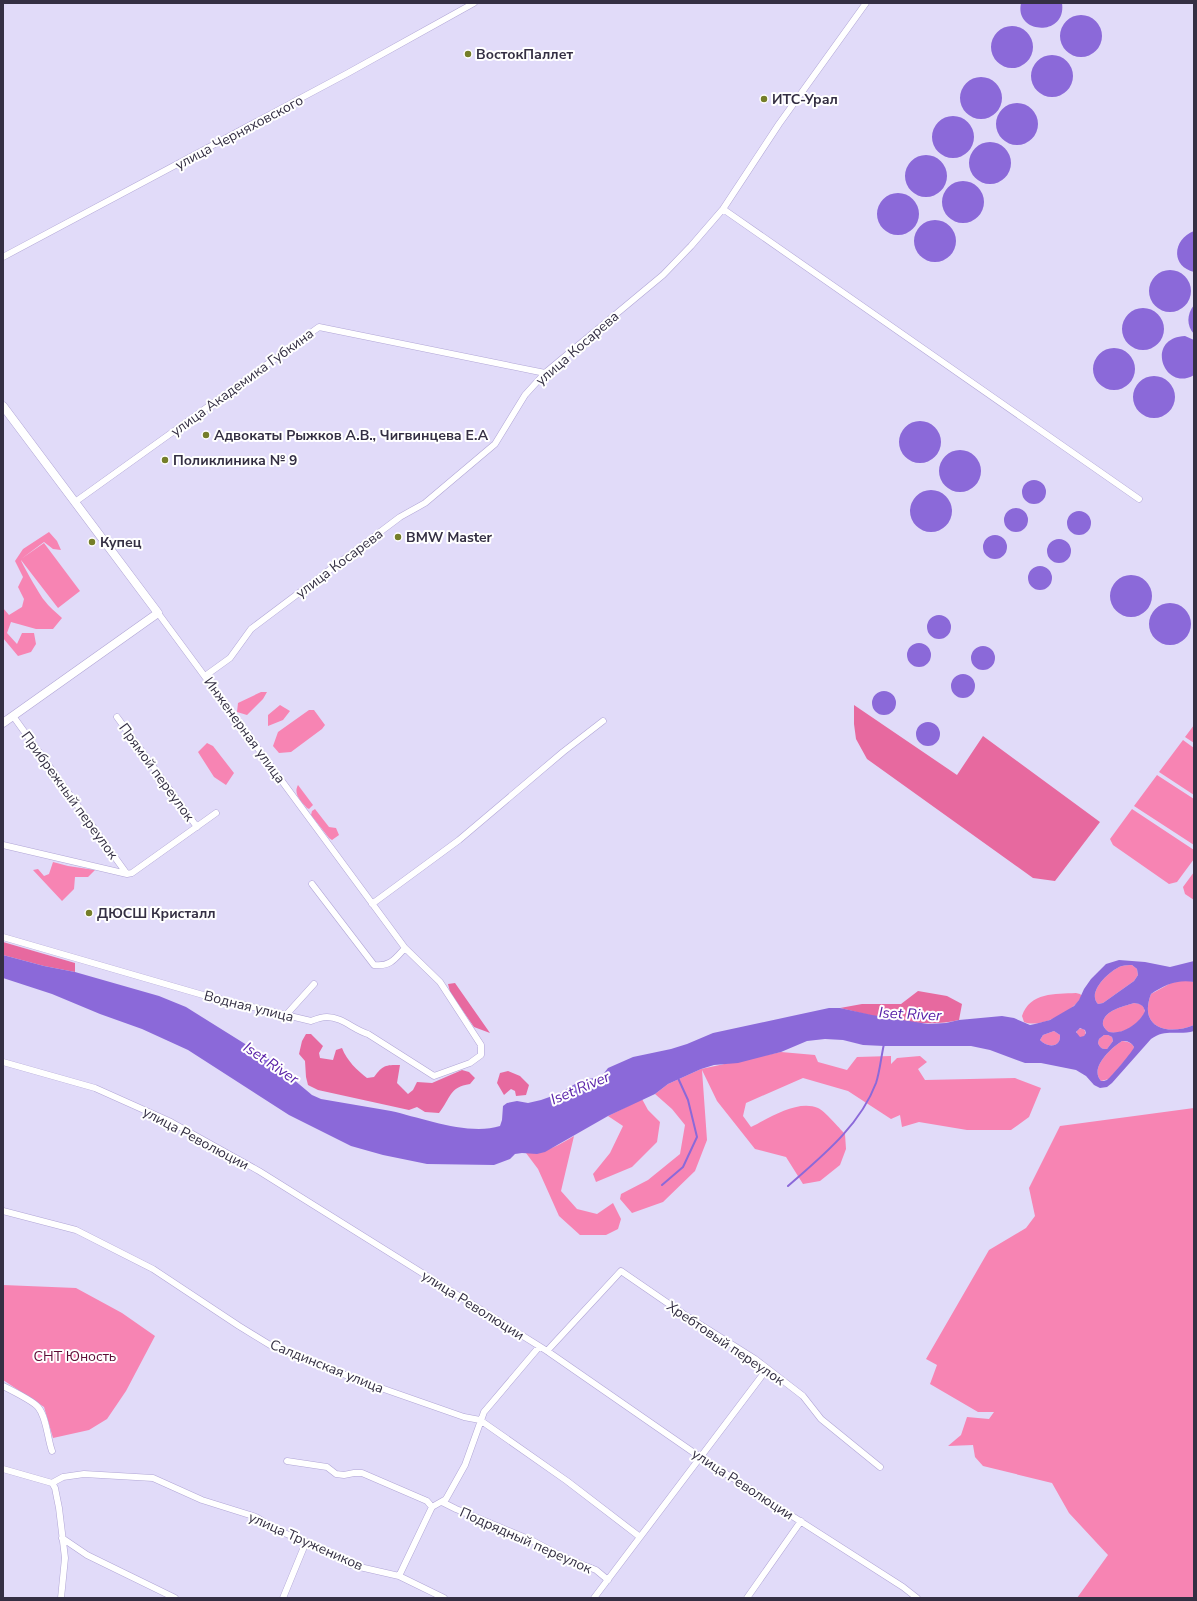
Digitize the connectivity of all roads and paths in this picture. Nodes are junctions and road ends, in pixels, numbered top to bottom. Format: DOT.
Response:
graph roads {
  1 [pos="474,3"];
  2 [pos="866,3"];
  3 [pos="723,209"];
  4 [pos="3,257"];
  5 [pos="545,373"];
  6 [pos="3,406"];
  7 [pos="1139,499"];
  8 [pos="75,502"];
  9 [pos="158,613"];
  10 [pos="205,676"];
  11 [pos="13,716"];
  12 [pos="117,717"];
  13 [pos="603,721"];
  14 [pos="3,723"];
  15 [pos="216,813"];
  16 [pos="197,827"];
  17 [pos="3,846"];
  18 [pos="127,874"];
  19 [pos="312,884"];
  20 [pos="372,904"];
  21 [pos="3,937"];
  22 [pos="404,948"];
  23 [pos="314,984"];
  24 [pos="286,1015"];
  25 [pos="481,1055"];
  26 [pos="3,1062"];
  27 [pos="3,1211"];
  28 [pos="539,1346"];
  29 [pos="548,1351"];
  30 [pos="767,1370"];
  31 [pos="3,1386"];
  32 [pos="480,1420"];
  33 [pos="52,1450"];
  34 [pos="700,1456"];
  35 [pos="287,1461"];
  36 [pos="880,1467"];
  37 [pos="3,1469"];
  38 [pos="52,1483"];
  39 [pos="442,1502"];
  40 [pos="432,1507"];
  41 [pos="801,1521"];
  42 [pos="640,1537"];
  43 [pos="62,1538"];
  44 [pos="306,1542"];
  45 [pos="399,1576"];
  46 [pos="608,1580"];
  47 [pos="61,1598"];
  48 [pos="175,1598"];
  49 [pos="283,1598"];
  50 [pos="444,1598"];
  51 [pos="594,1598"];
  52 [pos="747,1598"];
  53 [pos="917,1598"];
  1 -- 4 [label="street, улица Черняховского"];
  2 -- 3 [label="street, улица Косарева"];
  3 -- 5 [label="street, улица Косарева"];
  3 -- 7 [label="street"];
  5 -- 8 [label="street, улица Академика Губкина"];
  5 -- 10 [label="street, улица Косарева"];
  6 -- 8 [label="street, Инженерная улица"];
  8 -- 9 [label="street, Инженерная улица"];
  9 -- 10 [label="street, Инженерная улица"];
  9 -- 11 [label="street"];
  10 -- 20 [label="street, Инженерная улица"];
  11 -- 14 [label="street"];
  11 -- 18 [label="street, Прибрежный переулок"];
  12 -- 16 [label="street, Прямой переулок"];
  13 -- 20 [label="street"];
  15 -- 16 [label="street"];
  16 -- 18 [label="street"];
  17 -- 18 [label="street"];
  19 -- 22 [label="street"];
  20 -- 22 [label="street, Инженерная улица"];
  21 -- 24 [label="street, Водная улица"];
  22 -- 25 [label="street, Инженерная улица"];
  23 -- 24 [label="street"];
  24 -- 25 [label="street, Водная улица"];
  26 -- 28 [label="street, улица Революции"];
  27 -- 32 [label="street, Салдинская улица"];
  28 -- 29 [label="street, улица Революции"];
  28 -- 32 [label="street"];
  29 -- 30 [label="street, Хребтовый переулок"];
  29 -- 34 [label="street, улица Революции"];
  30 -- 34 [label="street"];
  30 -- 36 [label="street, Хребтовый переулок"];
  31 -- 33 [label="street"];
  32 -- 39 [label="street"];
  32 -- 42 [label="street, Салдинская улица"];
  34 -- 41 [label="street, улица Революции"];
  34 -- 42 [label="street"];
  35 -- 40 [label="street"];
  37 -- 38 [label="street"];
  38 -- 43 [label="street"];
  38 -- 44 [label="street, улица Тружеников"];
  39 -- 40 [label="street"];
  39 -- 46 [label="street, Подрядный переулок"];
  40 -- 45 [label="street"];
  41 -- 52 [label="street"];
  41 -- 53 [label="street, улица Революции"];
  42 -- 46 [label="street"];
  43 -- 47 [label="street"];
  43 -- 48 [label="street"];
  44 -- 45 [label="street, улица Тружеников"];
  44 -- 49 [label="street"];
  45 -- 50 [label="street, улица Тружеников"];
  46 -- 51 [label="street"];
}
